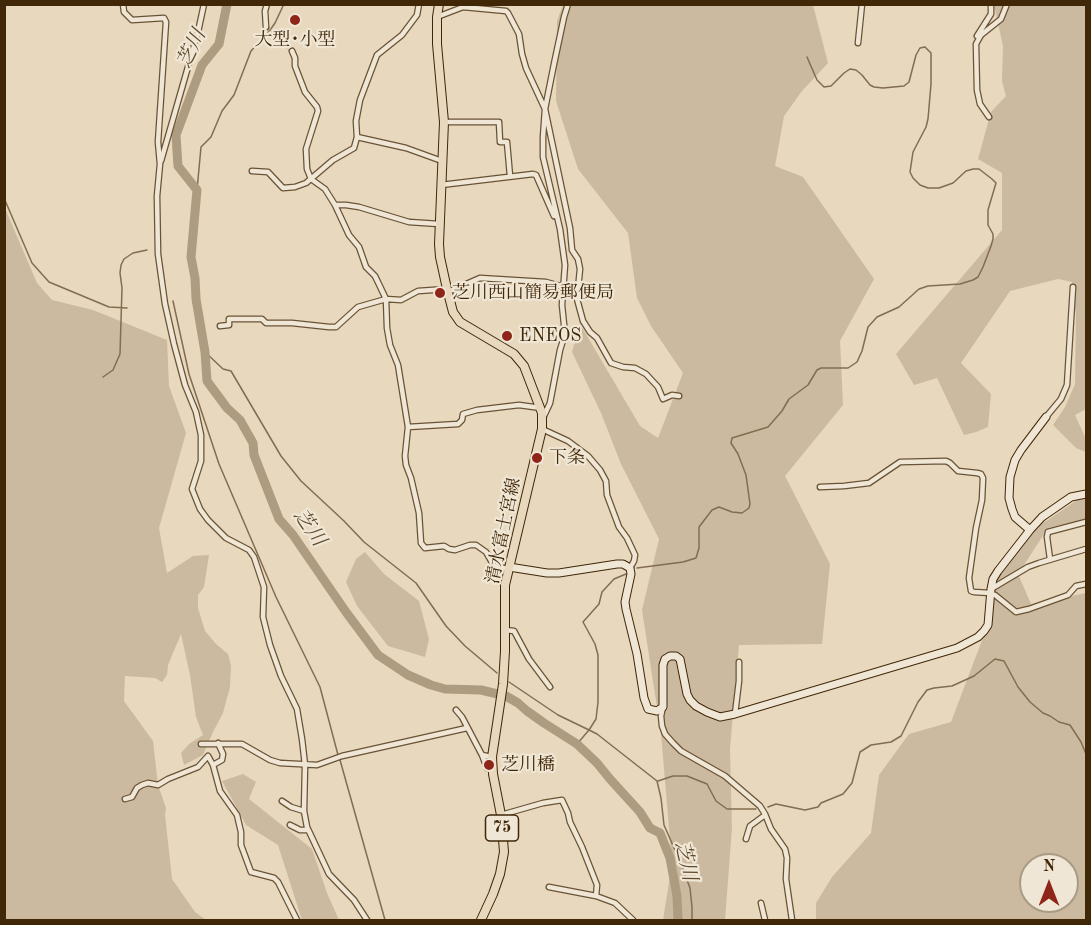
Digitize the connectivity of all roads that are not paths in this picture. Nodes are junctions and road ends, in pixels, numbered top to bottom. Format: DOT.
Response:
graph roads {
  1 [pos="123,4"];
  2 [pos="204,4"];
  3 [pos="267,4"];
  4 [pos="420,4"];
  5 [pos="568,4"];
  6 [pos="862,4"];
  7 [pos="991,4"];
  8 [pos="1007,4"];
  9 [pos="437,10"];
  10 [pos="266,27"];
  11 [pos="858,43"];
  12 [pos="976,45"];
  13 [pos="292,51"];
  14 [pos="545,109"];
  15 [pos="989,117"];
  16 [pos="444,122"];
  17 [pos="357,137"];
  18 [pos="442,161"];
  19 [pos="160,164"];
  20 [pos="252,171"];
  21 [pos="510,176"];
  22 [pos="311,179"];
  23 [pos="441,185"];
  24 [pos="334,205"];
  25 [pos="439,224"];
  26 [pos="559,224"];
  27 [pos="564,287"];
  28 [pos="1073,287"];
  29 [pos="448,290"];
  30 [pos="387,299"];
  31 [pos="220,326"];
  32 [pos="678,396"];
  33 [pos="541,408"];
  34 [pos="1046,417"];
  35 [pos="542,425"];
  36 [pos="408,427"];
  37 [pos="820,488"];
  38 [pos="1086,494"];
  39 [pos="1086,522"];
  40 [pos="1030,530"];
  41 [pos="1086,549"];
  42 [pos="1050,559"];
  43 [pos="508,568"];
  44 [pos="630,568"];
  45 [pos="1086,585"];
  46 [pos="991,591"];
  47 [pos="505,630"];
  48 [pos="739,662"];
  49 [pos="550,687"];
  50 [pos="663,707"];
  51 [pos="456,710"];
  52 [pos="735,714"];
  53 [pos="467,728"];
  54 [pos="201,744"];
  55 [pos="218,744"];
  56 [pos="482,755"];
  57 [pos="492,757"];
  58 [pos="213,765"];
  59 [pos="305,765"];
  60 [pos="487,768"];
  61 [pos="125,798"];
  62 [pos="282,801"];
  63 [pos="304,811"];
  64 [pos="501,815"];
  65 [pos="765,815"];
  66 [pos="290,825"];
  67 [pos="308,830"];
  68 [pos="746,839"];
  69 [pos="549,887"];
  70 [pos="596,896"];
  71 [pos="761,903"];
  72 [pos="297,921"];
  73 [pos="368,921"];
  74 [pos="481,921"];
  75 [pos="633,921"];
  76 [pos="765,921"];
  77 [pos="792,921"];
  1 -- 19 [label="street"];
  2 -- 19 [label="street"];
  3 -- 10 [label="street"];
  4 -- 17 [label="street"];
  5 -- 14 [label="street"];
  6 -- 11 [label="street"];
  7 -- 12 [label="street"];
  8 -- 12 [label="street"];
  9 -- 14 [label="street"];
  9 -- 16 [label="main road, 清水富士宮線 / 75"];
  12 -- 15 [label="street"];
  13 -- 22 [label="street"];
  14 -- 26 [label="street"];
  14 -- 32 [label="street"];
  16 -- 18 [label="main road, 清水富士宮線 / 75"];
  16 -- 21 [label="street"];
  17 -- 18 [label="street"];
  17 -- 22 [label="street"];
  18 -- 23 [label="main road, 清水富士宮線 / 75"];
  19 -- 59 [label="street"];
  20 -- 22 [label="street"];
  21 -- 23 [label="street"];
  21 -- 26 [label="street"];
  22 -- 24 [label="street"];
  23 -- 25 [label="main road, 清水富士宮線 / 75"];
  24 -- 25 [label="street"];
  24 -- 30 [label="street"];
  25 -- 29 [label="main road, 清水富士宮線 / 75"];
  26 -- 27 [label="street"];
  27 -- 29 [label="street"];
  27 -- 35 [label="street"];
  28 -- 34 [label="street"];
  29 -- 30 [label="street"];
  29 -- 33 [label="main road, 清水富士宮線 / 75"];
  30 -- 31 [label="street"];
  30 -- 36 [label="street"];
  33 -- 35 [label="main road, 清水富士宮線 / 75"];
  33 -- 36 [label="street"];
  34 -- 40 [label="street"];
  35 -- 43 [label="main road, 清水富士宮線 / 75"];
  35 -- 44 [label="street"];
  36 -- 43 [label="street"];
  37 -- 46 [label="street"];
  38 -- 40 [label="street"];
  39 -- 42 [label="street"];
  40 -- 46 [label="street"];
  41 -- 42 [label="street"];
  42 -- 46 [label="street"];
  43 -- 44 [label="street"];
  43 -- 47 [label="main road, 清水富士宮線 / 75"];
  44 -- 50 [label="street"];
  45 -- 46 [label="street"];
  46 -- 52 [label="street"];
  47 -- 49 [label="street"];
  47 -- 57 [label="main road, 清水富士宮線 / 75"];
  48 -- 52 [label="street"];
  50 -- 52 [label="street"];
  50 -- 65 [label="street"];
  51 -- 53 [label="street"];
  53 -- 56 [label="street"];
  53 -- 59 [label="street"];
  54 -- 55 [label="street"];
  55 -- 58 [label="street"];
  55 -- 59 [label="street"];
  56 -- 57 [label="street"];
  56 -- 60 [label="street"];
  57 -- 64 [label="main road, 清水富士宮線 / 75"];
  58 -- 61 [label="street"];
  58 -- 72 [label="street"];
  59 -- 63 [label="street"];
  62 -- 63 [label="street"];
  63 -- 67 [label="street"];
  64 -- 70 [label="street"];
  64 -- 74 [label="main road, 清水富士宮線 / 75"];
  65 -- 68 [label="street"];
  65 -- 77 [label="street"];
  66 -- 67 [label="street"];
  67 -- 73 [label="street"];
  69 -- 70 [label="street"];
  70 -- 75 [label="street"];
  71 -- 76 [label="street"];
}
